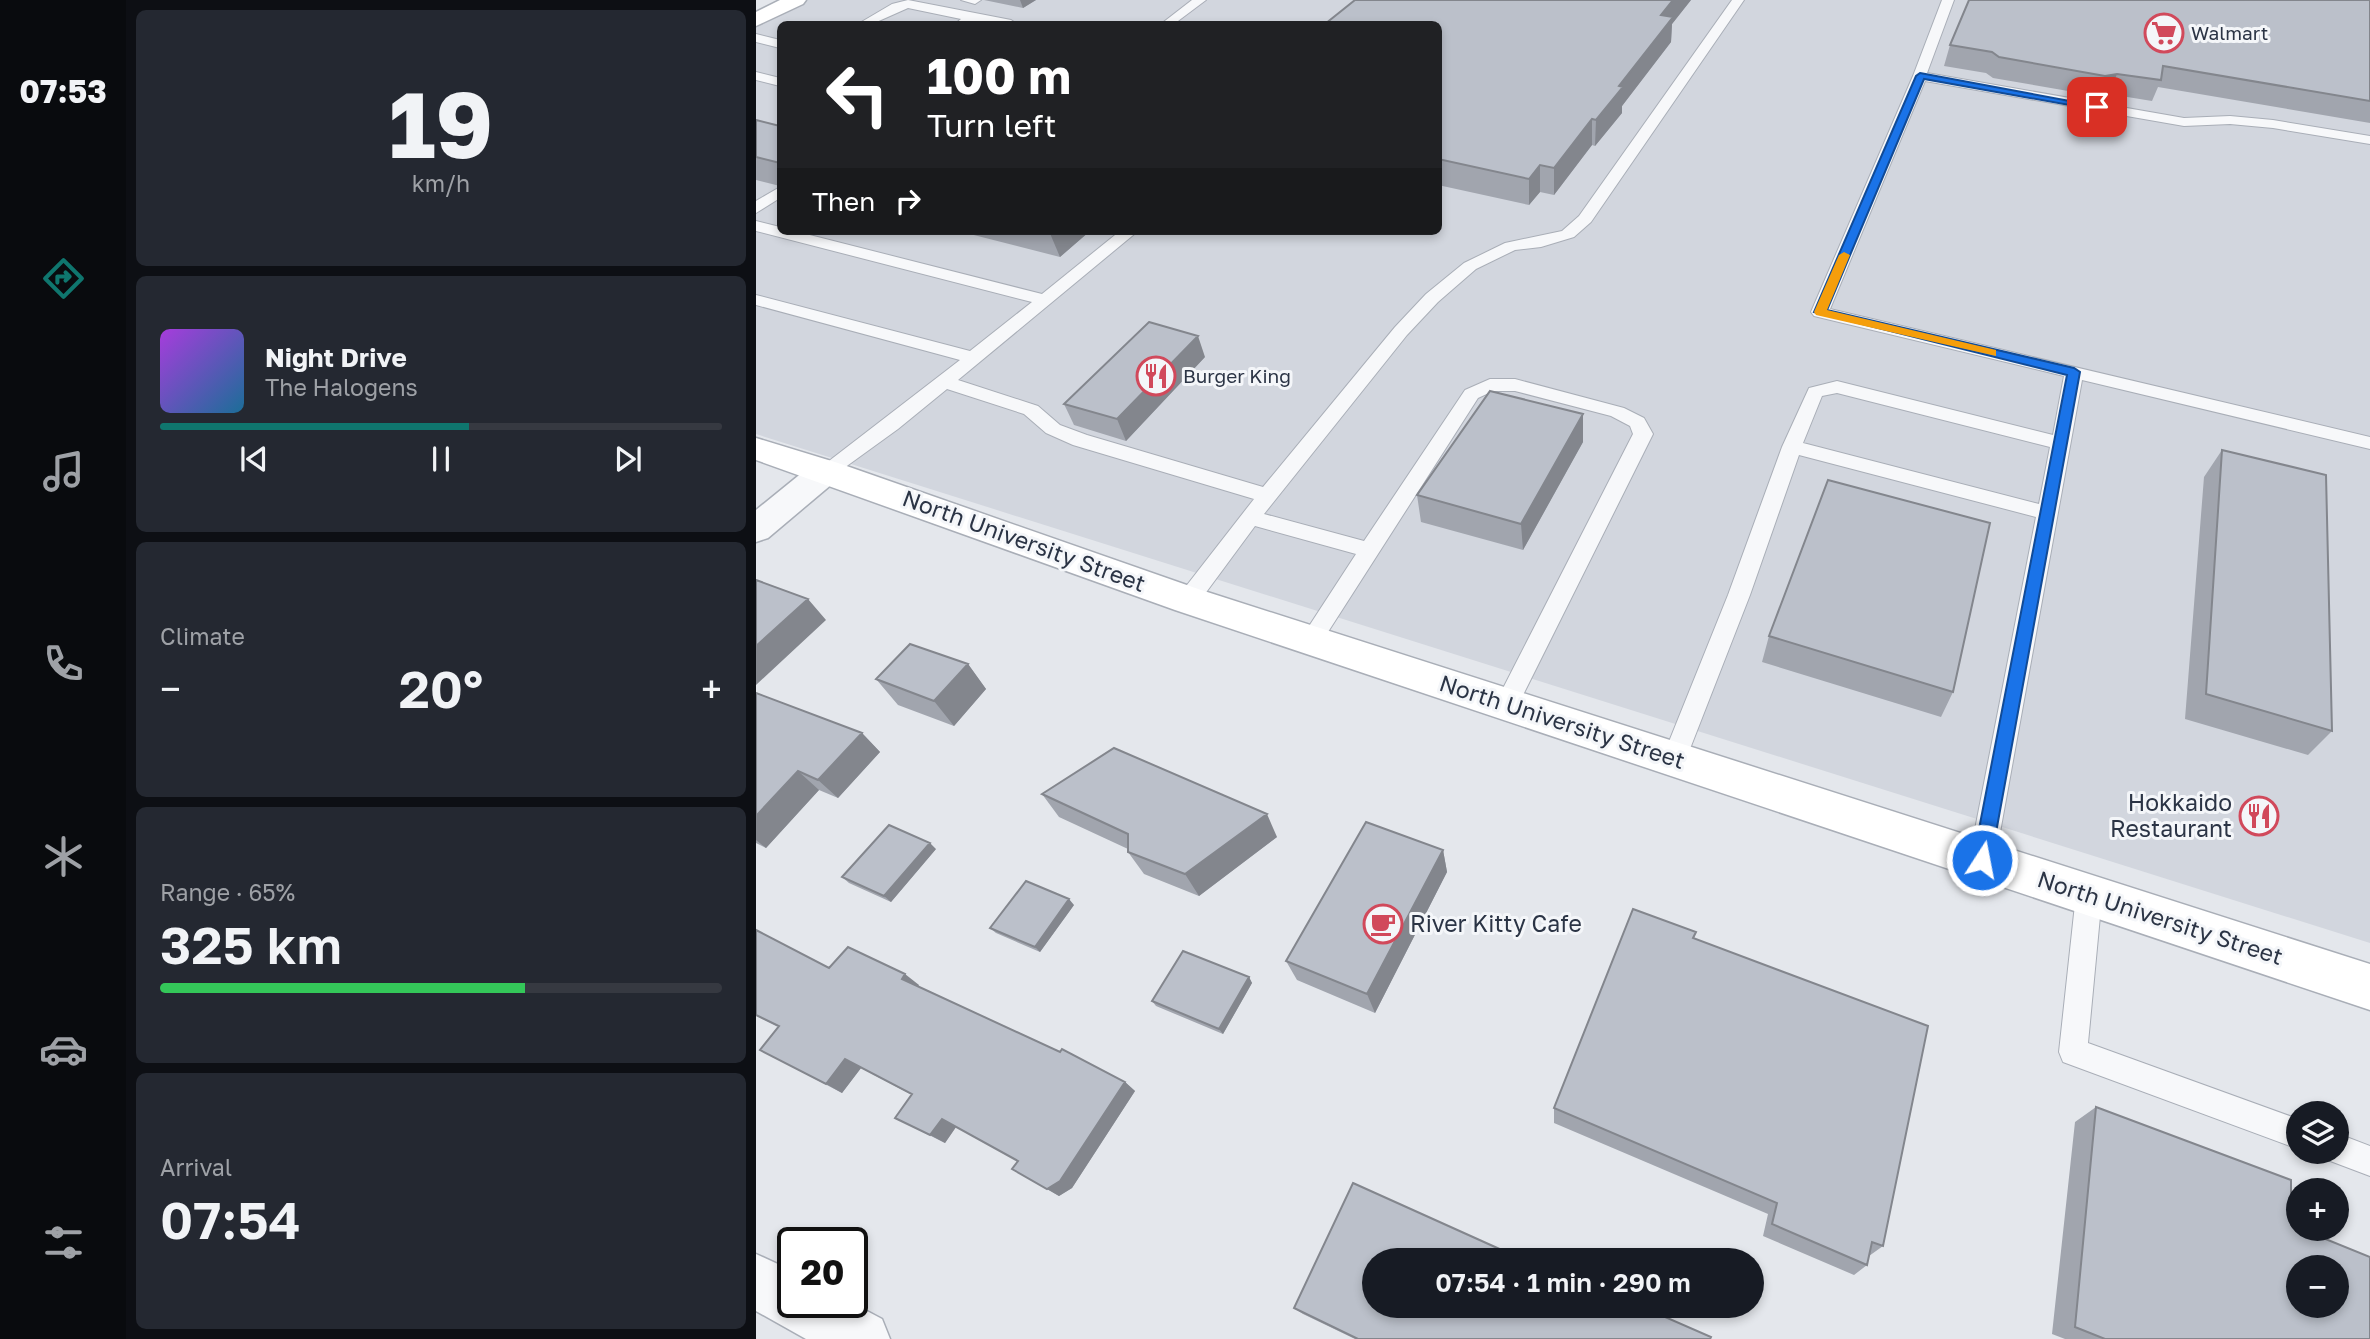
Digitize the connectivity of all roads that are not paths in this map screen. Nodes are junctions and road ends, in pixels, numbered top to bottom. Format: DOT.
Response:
graph roads {
  1 [pos="796,0"];
  2 [pos="968,0"];
  3 [pos="975,0"];
  4 [pos="1200,0"];
  5 [pos="1738,0"];
  6 [pos="1948,0"];
  7 [pos="916,2"];
  8 [pos="756,20"];
  9 [pos="964,20"];
  10 [pos="870,21"];
  11 [pos="1171,21"];
  12 [pos="756,38"];
  13 [pos="777,43"];
  14 [pos="756,76"];
  15 [pos="1920,76"];
  16 [pos="777,81"];
  17 [pos="2370,140"];
  18 [pos="777,194"];
  19 [pos="756,208"];
  20 [pos="756,226"];
  21 [pos="777,231"];
  22 [pos="791,235"];
  23 [pos="1125,235"];
  24 [pos="756,300"];
  25 [pos="1045,300"];
  26 [pos="974,358"];
  27 [pos="2074,372"];
  28 [pos="944,382"];
  29 [pos="2060,443"];
  30 [pos="2370,443"];
  31 [pos="1792,447"];
  32 [pos="756,449"];
  33 [pos="826,471"];
  34 [pos="1268,496"];
  35 [pos="2047,513"];
  36 [pos="1250,517"];
  37 [pos="756,529"];
  38 [pos="1368,551"];
  39 [pos="1188,600"];
  40 [pos="1311,640"];
  41 [pos="1507,704"];
  42 [pos="1674,759"];
  43 [pos="1982,860"];
  44 [pos="2089,895"];
  45 [pos="2370,987"];
  46 [pos="2286,1130"];
  47 [pos="2349,1154"];
  48 [pos="2370,1161"];
  49 [pos="756,1281"];
  50 [pos="777,1293"];
  51 [pos="823,1318"];
  52 [pos="862,1339"];
  1 -- 8 [label="main road"];
  2 -- 3 [label="lane"];
  4 -- 11 [label="lane"];
  5 -- 34 [label="lane"];
  6 -- 15 [label="lane"];
  7 -- 9 [label="lane"];
  7 -- 10 [label="lane"];
  12 -- 13 [label="lane"];
  14 -- 16 [label="lane"];
  15 -- 17 [label="lane"];
  15 -- 27 [label="lane"];
  18 -- 19 [label="lane"];
  20 -- 21 [label="lane"];
  22 -- 25 [label="lane"];
  23 -- 25 [label="lane"];
  24 -- 26 [label="lane"];
  25 -- 26 [label="lane"];
  26 -- 28 [label="lane"];
  27 -- 29 [label="lane"];
  27 -- 30 [label="lane"];
  28 -- 33 [label="lane"];
  28 -- 34 [label="lane"];
  29 -- 31 [label="lane"];
  29 -- 35 [label="lane"];
  31 -- 35 [label="lane"];
  31 -- 42 [label="lane"];
  32 -- 33 [label="main road, North University Street"];
  33 -- 37 [label="street"];
  33 -- 39 [label="main road, North University Street"];
  34 -- 36 [label="lane"];
  35 -- 43 [label="lane"];
  36 -- 38 [label="lane"];
  36 -- 39 [label="lane"];
  38 -- 40 [label="lane"];
  38 -- 41 [label="lane"];
  39 -- 40 [label="main road, North University Street"];
  40 -- 41 [label="main road, North University Street"];
  41 -- 42 [label="main road, North University Street"];
  42 -- 43 [label="main road, North University Street"];
  43 -- 44 [label="main road, North University Street"];
  44 -- 45 [label="main road, North University Street"];
  44 -- 46 [label="lane"];
  47 -- 48 [label="lane"];
  49 -- 50 [label="street"];
  51 -- 52 [label="street"];
}
